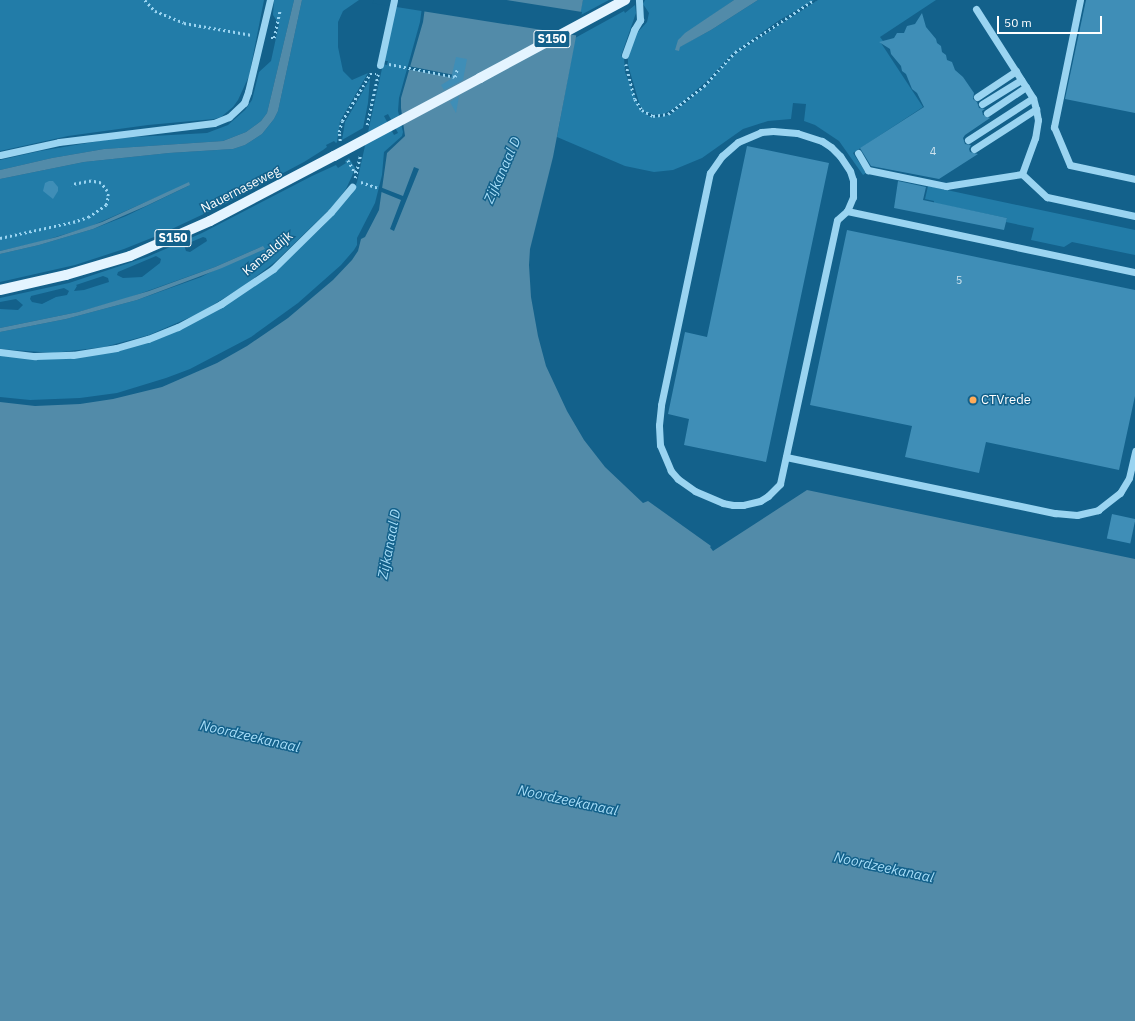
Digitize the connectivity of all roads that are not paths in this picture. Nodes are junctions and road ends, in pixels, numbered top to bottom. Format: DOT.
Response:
graph roads {
  1 [pos="270,0"];
  2 [pos="394,0"];
  3 [pos="625,0"];
  4 [pos="640,0"];
  5 [pos="1080,0"];
  6 [pos="976,9"];
  7 [pos="625,54"];
  8 [pos="383,64"];
  9 [pos="1016,71"];
  10 [pos="1021,80"];
  11 [pos="1026,87"];
  12 [pos="977,97"];
  13 [pos="1032,98"];
  14 [pos="982,104"];
  15 [pos="1036,109"];
  16 [pos="987,113"];
  17 [pos="968,140"];
  18 [pos="974,149"];
  19 [pos="858,153"];
  20 [pos="0,155"];
  21 [pos="1022,174"];
  22 [pos="1135,179"];
  23 [pos="353,183"];
  24 [pos="847,211"];
  25 [pos="1135,216"];
  26 [pos="1135,272"];
  27 [pos="0,290"];
  28 [pos="0,352"];
  29 [pos="1135,451"];
  30 [pos="786,457"];
  1 -- 20 [label="street"];
  2 -- 8 [label="street"];
  3 -- 27 [label="main road, Nauernaseweg / S150, bridge"];
  4 -- 7 [label="street"];
  5 -- 22 [label="street"];
  6 -- 9 [label="street"];
  9 -- 10 [label="street"];
  9 -- 12 [label="street"];
  10 -- 11 [label="street"];
  10 -- 14 [label="street"];
  11 -- 13 [label="street"];
  11 -- 16 [label="street"];
  13 -- 15 [label="street"];
  13 -- 17 [label="street"];
  15 -- 18 [label="street"];
  15 -- 21 [label="street"];
  19 -- 21 [label="street"];
  21 -- 25 [label="street"];
  23 -- 28 [label="street, Kanaaldijk"];
  24 -- 26 [label="street"];
  24 -- 30 [label="street"];
  24 -- 30 [label="street"];
  29 -- 30 [label="street"];
}
